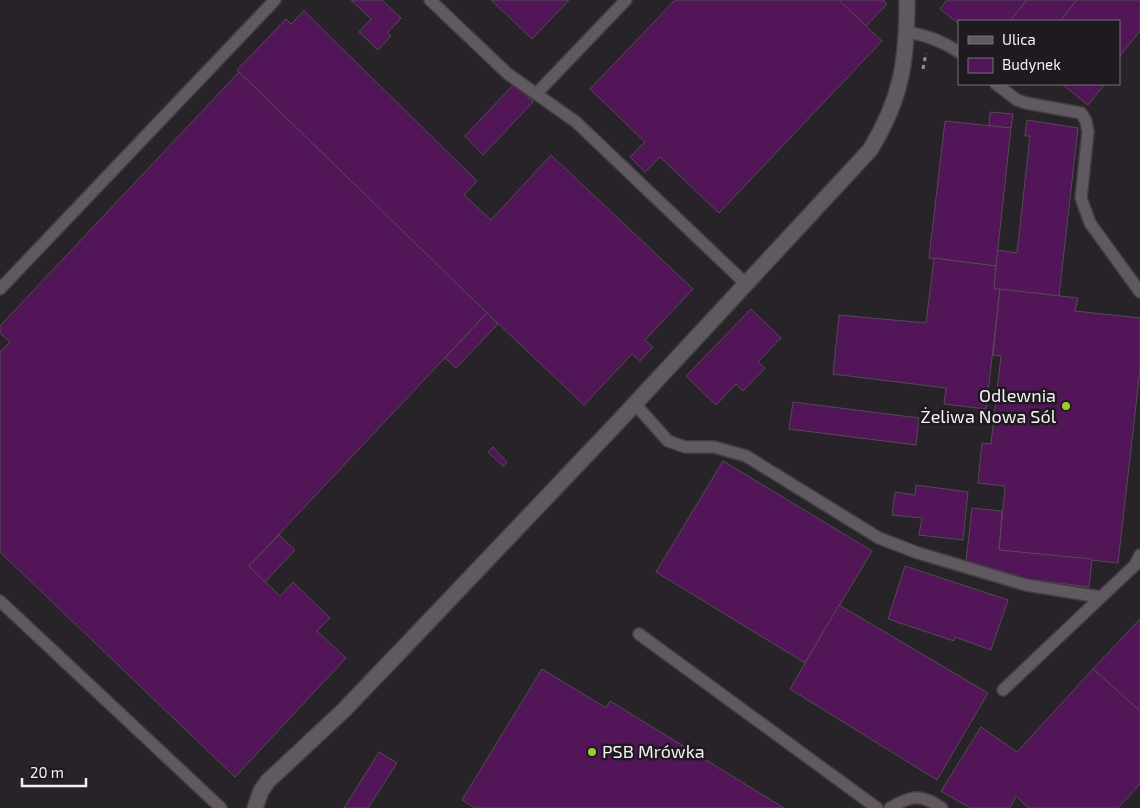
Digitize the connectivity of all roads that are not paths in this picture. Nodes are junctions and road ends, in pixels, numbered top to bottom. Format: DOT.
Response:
graph roads {
  1 [pos="275,0"];
  2 [pos="430,0"];
  3 [pos="626,0"];
  4 [pos="907,0"];
  5 [pos="907,32"];
  6 [pos="958,51"];
  7 [pos="997,85"];
  8 [pos="536,94"];
  9 [pos="745,283"];
  10 [pos="0,289"];
  11 [pos="1140,292"];
  12 [pos="635,404"];
  13 [pos="1140,555"];
  14 [pos="1100,597"];
  15 [pos="0,601"];
  16 [pos="639,634"];
  17 [pos="1003,690"];
  18 [pos="221,808"];
  19 [pos="255,808"];
  20 [pos="877,808"];
  21 [pos="890,808"];
  22 [pos="942,808"];
  1 -- 10 [label="lane"];
  2 -- 8 [label="lane"];
  3 -- 8 [label="lane"];
  4 -- 5 [label="street"];
  5 -- 6 [label="lane"];
  5 -- 9 [label="street"];
  7 -- 11 [label="lane"];
  8 -- 9 [label="lane"];
  9 -- 12 [label="street"];
  12 -- 14 [label="lane"];
  12 -- 19 [label="street"];
  13 -- 14 [label="lane"];
  14 -- 17 [label="lane"];
  15 -- 18 [label="lane"];
  16 -- 20 [label="lane"];
  21 -- 22 [label="lane"];
}
